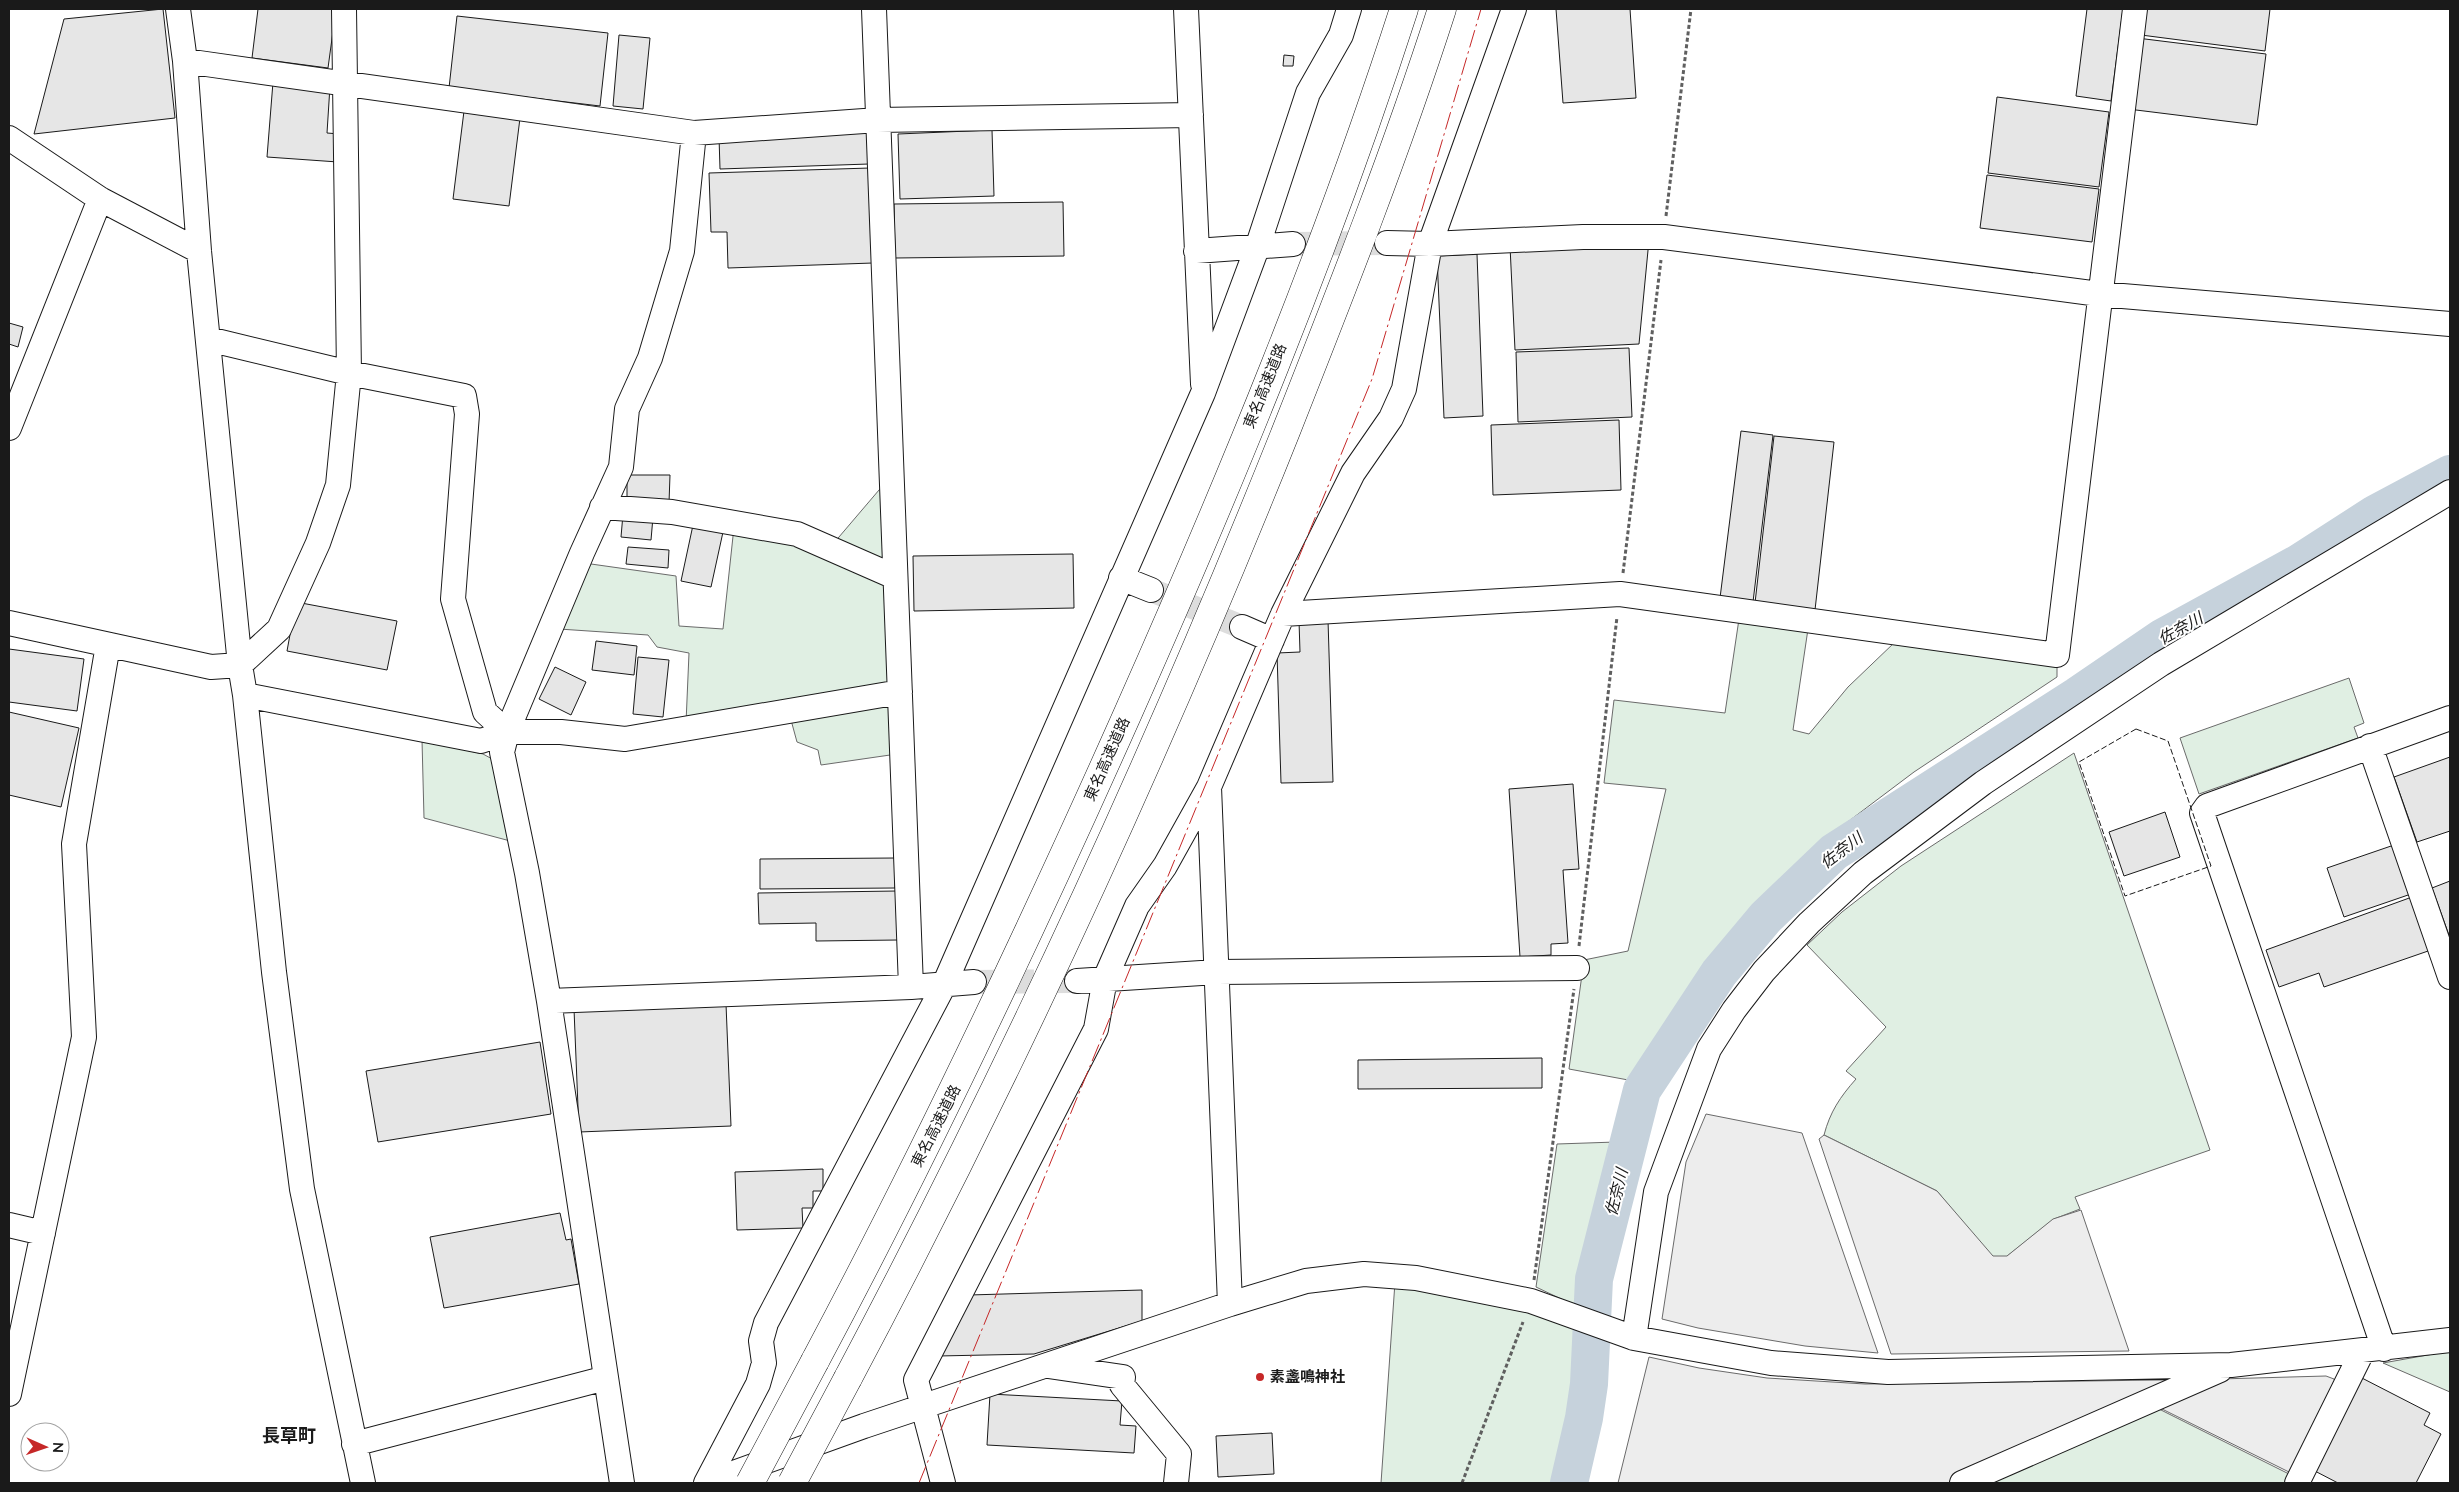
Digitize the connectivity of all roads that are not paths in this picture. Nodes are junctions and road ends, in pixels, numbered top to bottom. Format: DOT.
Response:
graph roads {
  1 [pos="178,9"];
  2 [pos="344,9"];
  3 [pos="874,9"];
  4 [pos="1186,9"];
  5 [pos="1350,9"];
  6 [pos="1404,9"];
  7 [pos="1442,9"];
  8 [pos="1514,9"];
  9 [pos="2135,9"];
  10 [pos="185,60"];
  11 [pos="344,83"];
  12 [pos="1191,115"];
  13 [pos="878,120"];
  14 [pos="694,133"];
  15 [pos="9,138"];
  16 [pos="100,199"];
  17 [pos="1387,243"];
  18 [pos="1293,244"];
  19 [pos="1430,244"];
  20 [pos="1257,248"];
  21 [pos="200,251"];
  22 [pos="1196,251"];
  23 [pos="2099,294"];
  24 [pos="2450,324"];
  25 [pos="208,339"];
  26 [pos="349,373"];
  27 [pos="1203,393"];
  28 [pos="9,428"];
  29 [pos="2450,492"];
  30 [pos="602,507"];
  31 [pos="896,577"];
  32 [pos="1121,578"];
  33 [pos="1151,590"];
  34 [pos="1283,614"];
  35 [pos="9,623"];
  36 [pos="1242,627"];
  37 [pos="1272,640"];
  38 [pos="108,645"];
  39 [pos="240,665"];
  40 [pos="900,692"];
  41 [pos="245,695"];
  42 [pos="2450,718"];
  43 [pos="507,732"];
  44 [pos="2370,746"];
  45 [pos="1209,787"];
  46 [pos="1576,968"];
  47 [pos="1217,972"];
  48 [pos="2450,977"];
  49 [pos="1105,979"];
  50 [pos="1077,980"];
  51 [pos="974,982"];
  52 [pos="944,984"];
  53 [pos="911,987"];
  54 [pos="549,1001"];
  55 [pos="9,1224"];
  56 [pos="43,1233"];
  57 [pos="1230,1304"];
  58 [pos="1634,1338"];
  59 [pos="2450,1340"];
  60 [pos="2373,1350"];
  61 [pos="1042,1365"];
  62 [pos="2231,1365"];
  63 [pos="606,1378"];
  64 [pos="9,1394"];
  65 [pos="924,1407"];
  66 [pos="354,1444"];
  67 [pos="363,1483"];
  68 [pos="622,1483"];
  69 [pos="706,1483"];
  70 [pos="750,1483"];
  71 [pos="792,1483"];
  72 [pos="943,1483"];
  73 [pos="1176,1483"];
  74 [pos="1962,1483"];
  75 [pos="2297,1483"];
  1 -- 10 [label="street"];
  2 -- 11 [label="street"];
  3 -- 13 [label="street"];
  4 -- 12 [label="street"];
  5 -- 20 [label="street"];
  6 -- 70 [label="highway, 東名高速道路, bridge"];
  7 -- 71 [label="highway, bridge"];
  8 -- 19 [label="street"];
  9 -- 23 [label="street"];
  10 -- 11 [label="street"];
  10 -- 21 [label="street"];
  11 -- 14 [label="street"];
  11 -- 26 [label="street"];
  12 -- 13 [label="street"];
  12 -- 22 [label="street"];
  13 -- 14 [label="street"];
  13 -- 31 [label="street"];
  14 -- 30 [label="street"];
  15 -- 16 [label="street"];
  16 -- 21 [label="street"];
  16 -- 28 [label="street"];
  17 -- 19 [label="street"];
  18 -- 20 [label="street"];
  19 -- 23 [label="street"];
  19 -- 34 [label="street"];
  20 -- 22 [label="street"];
  20 -- 27 [label="street"];
  21 -- 25 [label="street"];
  22 -- 27 [label="street"];
  23 -- 24 [label="street"];
  23 -- 34 [label="street"];
  25 -- 26 [label="street"];
  25 -- 39 [label="street"];
  26 -- 39 [label="street"];
  26 -- 43 [label="street"];
  27 -- 32 [label="street"];
  29 -- 58 [label="street"];
  30 -- 31 [label="street"];
  30 -- 43 [label="street"];
  31 -- 40 [label="street"];
  32 -- 33 [label="street"];
  32 -- 52 [label="street"];
  34 -- 37 [label="street"];
  35 -- 38 [label="street"];
  36 -- 37 [label="street"];
  37 -- 45 [label="street"];
  38 -- 39 [label="street"];
  38 -- 56 [label="street"];
  39 -- 41 [label="street"];
  40 -- 43 [label="street"];
  40 -- 53 [label="street"];
  41 -- 43 [label="street"];
  41 -- 66 [label="street"];
  42 -- 44 [label="street"];
  43 -- 54 [label="street"];
  44 -- 48 [label="street"];
  44 -- 60 [label="street"];
  45 -- 47 [label="street"];
  45 -- 49 [label="street"];
  46 -- 47 [label="street"];
  47 -- 49 [label="street"];
  47 -- 57 [label="street"];
  49 -- 50 [label="street"];
  49 -- 65 [label="street"];
  51 -- 52 [label="street"];
  52 -- 53 [label="street"];
  52 -- 69 [label="street"];
  53 -- 54 [label="street"];
  54 -- 63 [label="street"];
  55 -- 56 [label="street"];
  56 -- 64 [label="street"];
  57 -- 58 [label="street"];
  57 -- 61 [label="street"];
  58 -- 62 [label="street"];
  59 -- 60 [label="street"];
  60 -- 62 [label="street"];
  60 -- 75 [label="street"];
  61 -- 65 [label="street"];
  61 -- 73 [label="street"];
  62 -- 74 [label="street"];
  63 -- 66 [label="street"];
  63 -- 68 [label="street"];
  65 -- 69 [label="street"];
  65 -- 72 [label="street"];
  66 -- 67 [label="street"];
}
